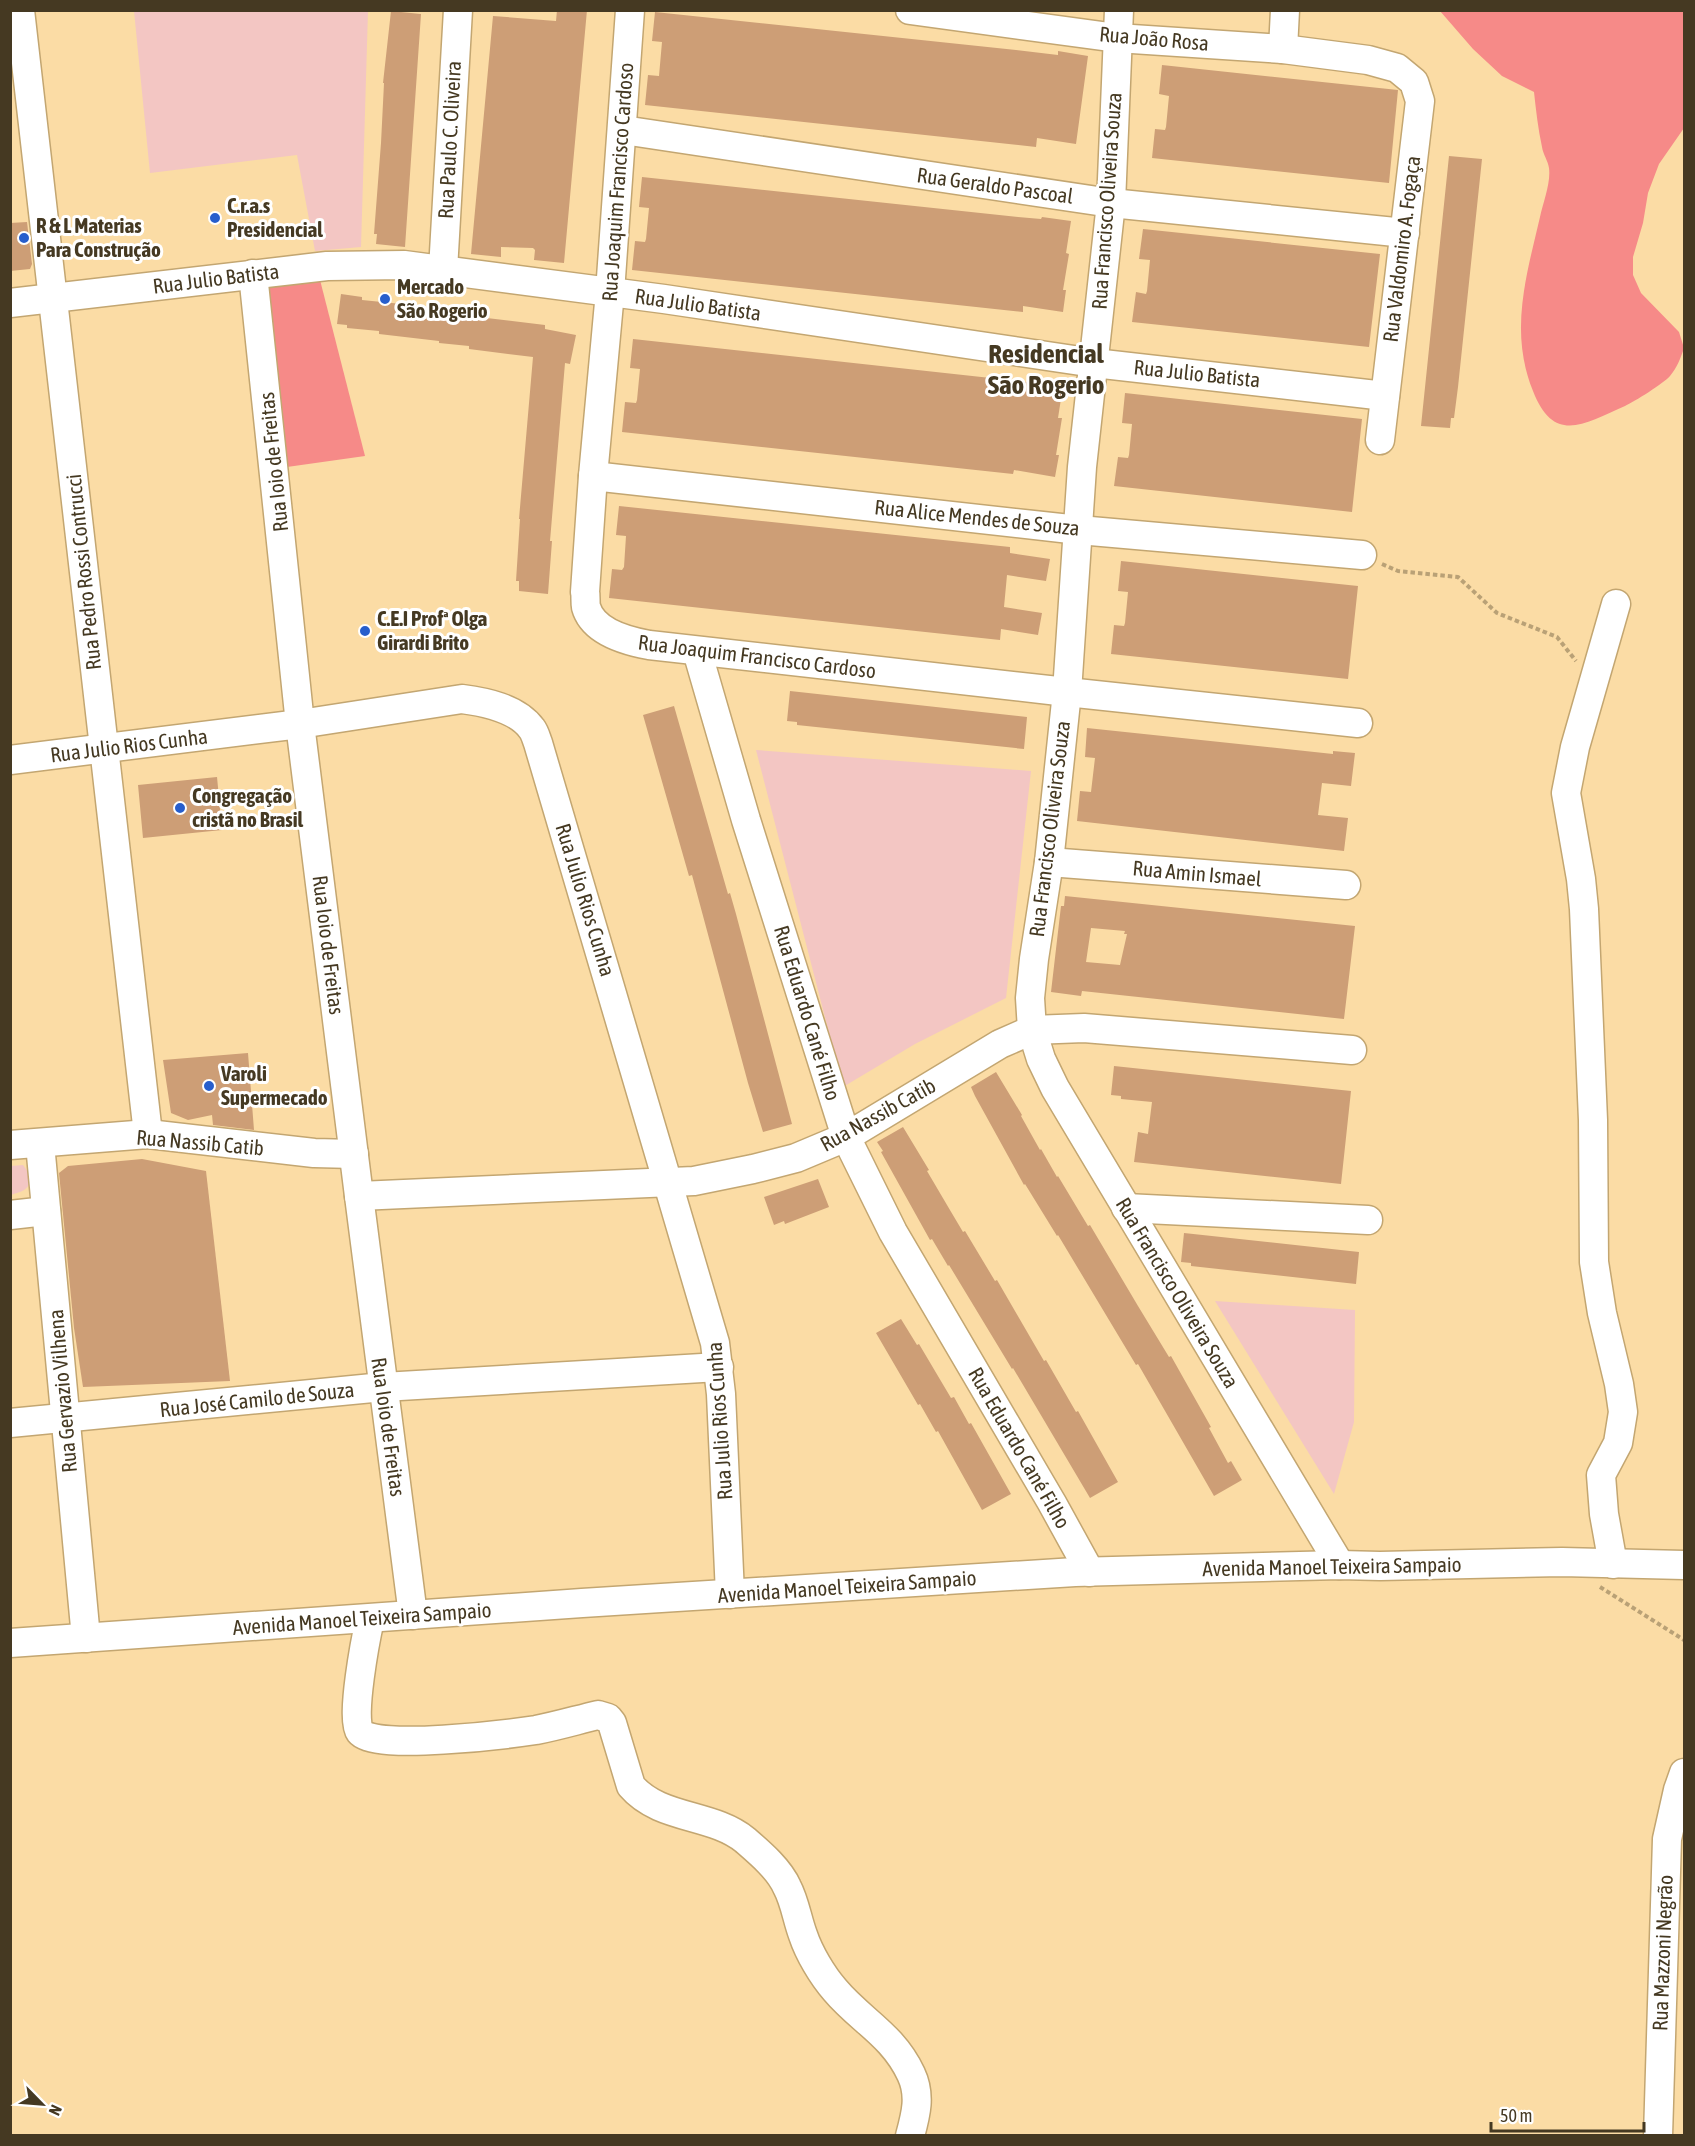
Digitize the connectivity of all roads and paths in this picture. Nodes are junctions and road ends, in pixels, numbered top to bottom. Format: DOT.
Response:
graph roads {
  1 [pos="20,10"];
  2 [pos="458,10"];
  3 [pos="630,10"];
  4 [pos="910,10"];
  5 [pos="1285,10"];
  6 [pos="952,13"];
  7 [pos="1118,24"];
  8 [pos="1283,49"];
  9 [pos="1397,68"];
  10 [pos="622,130"];
  11 [pos="1111,203"];
  12 [pos="1405,233"];
  13 [pos="443,270"];
  14 [pos="253,274"];
  15 [pos="610,292"];
  16 [pos="53,298"];
  17 [pos="10,303"];
  18 [pos="1094,363"];
  19 [pos="1385,396"];
  20 [pos="1380,440"];
  21 [pos="593,476"];
  22 [pos="1080,530"];
  23 [pos="1362,555"];
  24 [pos="1616,604"];
  25 [pos="698,651"];
  26 [pos="1593,681"];
  27 [pos="1067,692"];
  28 [pos="1358,723"];
  29 [pos="300,724"];
  30 [pos="104,749"];
  31 [pos="10,760"];
  32 [pos="1048,862"];
  33 [pos="1346,885"];
  34 [pos="1032,1030"];
  35 [pos="1352,1050"];
  36 [pos="148,1134"];
  37 [pos="846,1137"];
  38 [pos="40,1144"];
  39 [pos="10,1145"];
  40 [pos="354,1154"];
  41 [pos="668,1182"];
  42 [pos="359,1196"];
  43 [pos="1126,1208"];
  44 [pos="46,1211"];
  45 [pos="10,1215"];
  46 [pos="1368,1220"];
  47 [pos="719,1367"];
  48 [pos="383,1387"];
  49 [pos="66,1419"];
  50 [pos="10,1423"];
  51 [pos="1340,1565"];
  52 [pos="1684,1565"];
  53 [pos="1090,1572"];
  54 [pos="1606,1575"];
  55 [pos="730,1594"];
  56 [pos="413,1615"];
  57 [pos="370,1619"];
  58 [pos="86,1638"];
  59 [pos="1684,1640"];
  60 [pos="10,1643"];
  61 [pos="1684,1773"];
  62 [pos="1673,2004"];
  63 [pos="910,2136"];
  64 [pos="1658,2136"];
  1 -- 16 [label="street, Rua Pedro Rossi Contrucci"];
  2 -- 13 [label="street, Rua Paulo C. Oliveira"];
  3 -- 10 [label="street, Rua Joaquim Francisco Cardoso"];
  4 -- 6 [label="street, Rua João Rosa"];
  5 -- 8 [label="street"];
  6 -- 7 [label="street, Rua João Rosa"];
  7 -- 8 [label="street, Rua João Rosa"];
  7 -- 11 [label="street, Rua Francisco Oliveira Souza"];
  8 -- 9 [label="street, Rua João Rosa"];
  9 -- 12 [label="street, Rua Valdomiro A. Fogaça"];
  10 -- 11 [label="street, Rua Geraldo Pascoal"];
  10 -- 15 [label="street, Rua Joaquim Francisco Cardoso"];
  11 -- 12 [label="street, Rua Geraldo Pascoal"];
  11 -- 18 [label="street, Rua Francisco Oliveira Souza"];
  12 -- 19 [label="street, Rua Valdomiro A. Fogaça"];
  13 -- 14 [label="street, Rua Julio Batista"];
  13 -- 15 [label="street, Rua Julio Batista"];
  14 -- 16 [label="street, Rua Julio Batista"];
  14 -- 29 [label="street, Rua Ioio de Freitas"];
  15 -- 18 [label="street, Rua Julio Batista"];
  15 -- 21 [label="street, Rua Joaquim Francisco Cardoso"];
  16 -- 17 [label="street, Rua Julio Batista"];
  16 -- 30 [label="street, Rua Pedro Rossi Contrucci"];
  18 -- 19 [label="street, Rua Julio Batista"];
  18 -- 22 [label="street, Rua Francisco Oliveira Souza"];
  19 -- 20 [label="street, Rua Valdomiro A. Fogaça"];
  21 -- 22 [label="street, Rua Alice Mendes de Souza"];
  21 -- 25 [label="street, Rua Joaquim Francisco Cardoso"];
  22 -- 23 [label="street, Rua Alice Mendes de Souza"];
  22 -- 27 [label="street, Rua Francisco Oliveira Souza"];
  23 -- 26 [label="path"];
  24 -- 26 [label="street"];
  25 -- 27 [label="street, Rua Joaquim Francisco Cardoso"];
  25 -- 37 [label="street, Rua Eduardo Cané Filho"];
  26 -- 54 [label="street"];
  27 -- 28 [label="street, Rua Joaquim Francisco Cardoso"];
  27 -- 32 [label="street, Rua Francisco Oliveira Souza"];
  29 -- 30 [label="street, Rua Julio Rios Cunha"];
  29 -- 40 [label="street, Rua Ioio de Freitas"];
  29 -- 41 [label="street, Rua Julio Rios Cunha"];
  30 -- 31 [label="street, Rua Julio Rios Cunha"];
  30 -- 36 [label="street, Rua Pedro Rossi Contrucci"];
  32 -- 33 [label="street, Rua Amin Ismael"];
  32 -- 34 [label="street, Rua Francisco Oliveira Souza"];
  34 -- 35 [label="street, Rua Nassib Catib"];
  34 -- 37 [label="street, Rua Nassib Catib"];
  34 -- 43 [label="street, Rua Francisco Oliveira Souza"];
  36 -- 38 [label="street, Rua Nassib Catib"];
  36 -- 40 [label="street, Rua Nassib Catib"];
  37 -- 41 [label="street, Rua Nassib Catib"];
  37 -- 53 [label="street, Rua Eduardo Cané Filho"];
  38 -- 39 [label="street, Rua Nassib Catib"];
  38 -- 44 [label="street, Rua Gervazio Vilhena"];
  40 -- 42 [label="street, Rua Ioio de Freitas"];
  41 -- 42 [label="street, Rua Nassib Catib"];
  41 -- 47 [label="street, Rua Julio Rios Cunha"];
  42 -- 48 [label="street, Rua Ioio de Freitas"];
  43 -- 46 [label="street"];
  43 -- 51 [label="street, Rua Francisco Oliveira Souza"];
  44 -- 45 [label="street"];
  44 -- 49 [label="street, Rua Gervazio Vilhena"];
  47 -- 48 [label="street, Rua José Camilo de Souza"];
  47 -- 55 [label="street, Rua Julio Rios Cunha"];
  48 -- 49 [label="street, Rua José Camilo de Souza"];
  48 -- 56 [label="street, Rua Ioio de Freitas"];
  49 -- 50 [label="street, Rua José Camilo de Souza"];
  49 -- 58 [label="street, Rua Gervazio Vilhena"];
  51 -- 53 [label="street, Avenida Manoel Teixeira Sampaio"];
  51 -- 54 [label="street, Avenida Manoel Teixeira Sampaio"];
  52 -- 54 [label="street, Avenida Manoel Teixeira Sampaio"];
  53 -- 55 [label="street, Avenida Manoel Teixeira Sampaio"];
  54 -- 59 [label="path"];
  55 -- 56 [label="street, Avenida Manoel Teixeira Sampaio"];
  56 -- 57 [label="street, Avenida Manoel Teixeira Sampaio"];
  57 -- 58 [label="street, Avenida Manoel Teixeira Sampaio"];
  57 -- 63 [label="street"];
  58 -- 60 [label="street, Avenida Manoel Teixeira Sampaio"];
  61 -- 62 [label="street, Rua Mazzoni Negrão"];
  62 -- 64 [label="street, Rua Mazzoni Negrão"];
}
